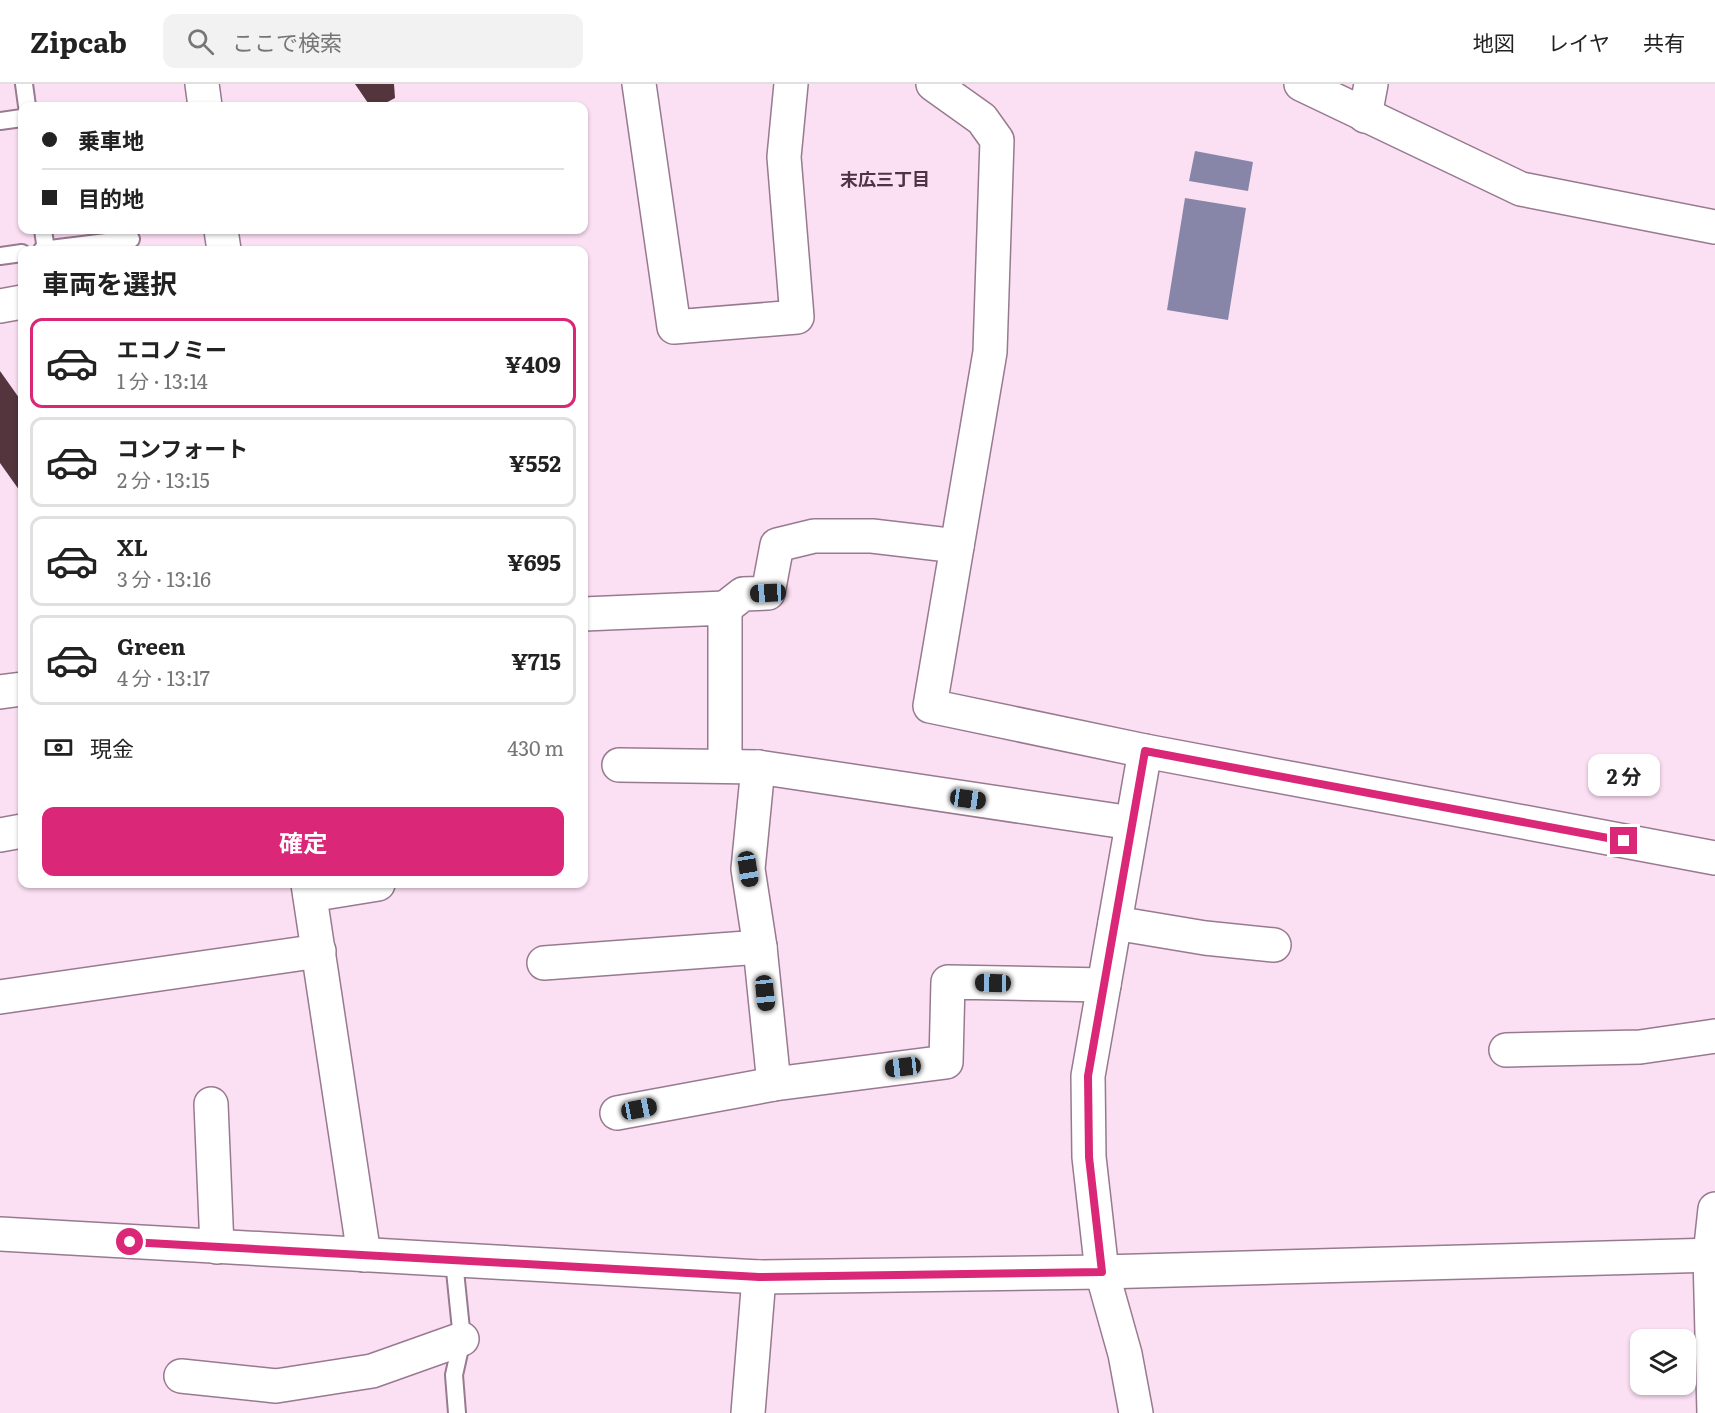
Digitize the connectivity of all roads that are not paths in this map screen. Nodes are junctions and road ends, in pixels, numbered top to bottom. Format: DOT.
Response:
graph roads {
  1 [pos="24,84"];
  2 [pos="202,84"];
  3 [pos="639,84"];
  4 [pos="791,84"];
  5 [pos="933,84"];
  6 [pos="1301,84"];
  7 [pos="1371,84"];
  8 [pos="26,102"];
  9 [pos="204,102"];
  10 [pos="1365,116"];
  11 [pos="18,119"];
  12 [pos="0,121"];
  13 [pos="1715,227"];
  14 [pos="131,239"];
  15 [pos="76,246"];
  16 [pos="18,254"];
  17 [pos="0,256"];
  18 [pos="18,303"];
  19 [pos="0,306"];
  20 [pos="957,546"];
  21 [pos="725,608"];
  22 [pos="588,614"];
  23 [pos="18,690"];
  24 [pos="0,692"];
  25 [pos="1145,751"];
  26 [pos="619,765"];
  27 [pos="725,766"];
  28 [pos="758,767"];
  29 [pos="1132,823"];
  30 [pos="18,832"];
  31 [pos="0,835"];
  32 [pos="1715,858"];
  33 [pos="309,889"];
  34 [pos="1115,923"];
  35 [pos="1274,945"];
  36 [pos="760,947"];
  37 [pos="319,951"];
  38 [pos="544,963"];
  39 [pos="1104,985"];
  40 [pos="0,997"];
  41 [pos="1715,1036"];
  42 [pos="1506,1050"];
  43 [pos="774,1083"];
  44 [pos="211,1104"];
  45 [pos="617,1113"];
  46 [pos="1715,1209"];
  47 [pos="0,1234"];
  48 [pos="217,1247"];
  49 [pos="364,1255"];
  50 [pos="1712,1255"];
  51 [pos="454,1261"];
  52 [pos="1102,1272"];
  53 [pos="759,1277"];
  54 [pos="462,1339"];
  55 [pos="181,1376"];
  56 [pos="457,1413"];
  57 [pos="748,1413"];
  58 [pos="1136,1413"];
  59 [pos="1714,1413"];
  1 -- 8 [label="lane"];
  2 -- 9 [label="street"];
  3 -- 4 [label="street"];
  5 -- 20 [label="street"];
  6 -- 10 [label="street"];
  7 -- 10 [label="street"];
  10 -- 13 [label="street"];
  11 -- 12 [label="lane"];
  14 -- 15 [label="lane"];
  16 -- 17 [label="lane"];
  18 -- 19 [label="street"];
  20 -- 21 [label="street"];
  20 -- 25 [label="street"];
  21 -- 22 [label="street"];
  21 -- 27 [label="street"];
  23 -- 24 [label="street"];
  25 -- 29 [label="street"];
  25 -- 32 [label="street"];
  26 -- 27 [label="street"];
  27 -- 28 [label="street"];
  28 -- 29 [label="street"];
  28 -- 36 [label="street"];
  29 -- 34 [label="street"];
  30 -- 31 [label="street"];
  33 -- 37 [label="street"];
  34 -- 35 [label="street"];
  34 -- 39 [label="street"];
  36 -- 38 [label="street"];
  36 -- 43 [label="street"];
  37 -- 40 [label="street"];
  37 -- 49 [label="street"];
  39 -- 43 [label="street"];
  39 -- 52 [label="street"];
  41 -- 42 [label="street"];
  43 -- 45 [label="street"];
  44 -- 48 [label="street"];
  46 -- 50 [label="street"];
  47 -- 48 [label="street"];
  48 -- 49 [label="street"];
  49 -- 51 [label="street"];
  50 -- 52 [label="street"];
  50 -- 59 [label="street"];
  51 -- 53 [label="street"];
  51 -- 54 [label="lane"];
  52 -- 53 [label="street"];
  52 -- 58 [label="street"];
  53 -- 57 [label="street"];
  54 -- 55 [label="street"];
  54 -- 56 [label="lane"];
}
